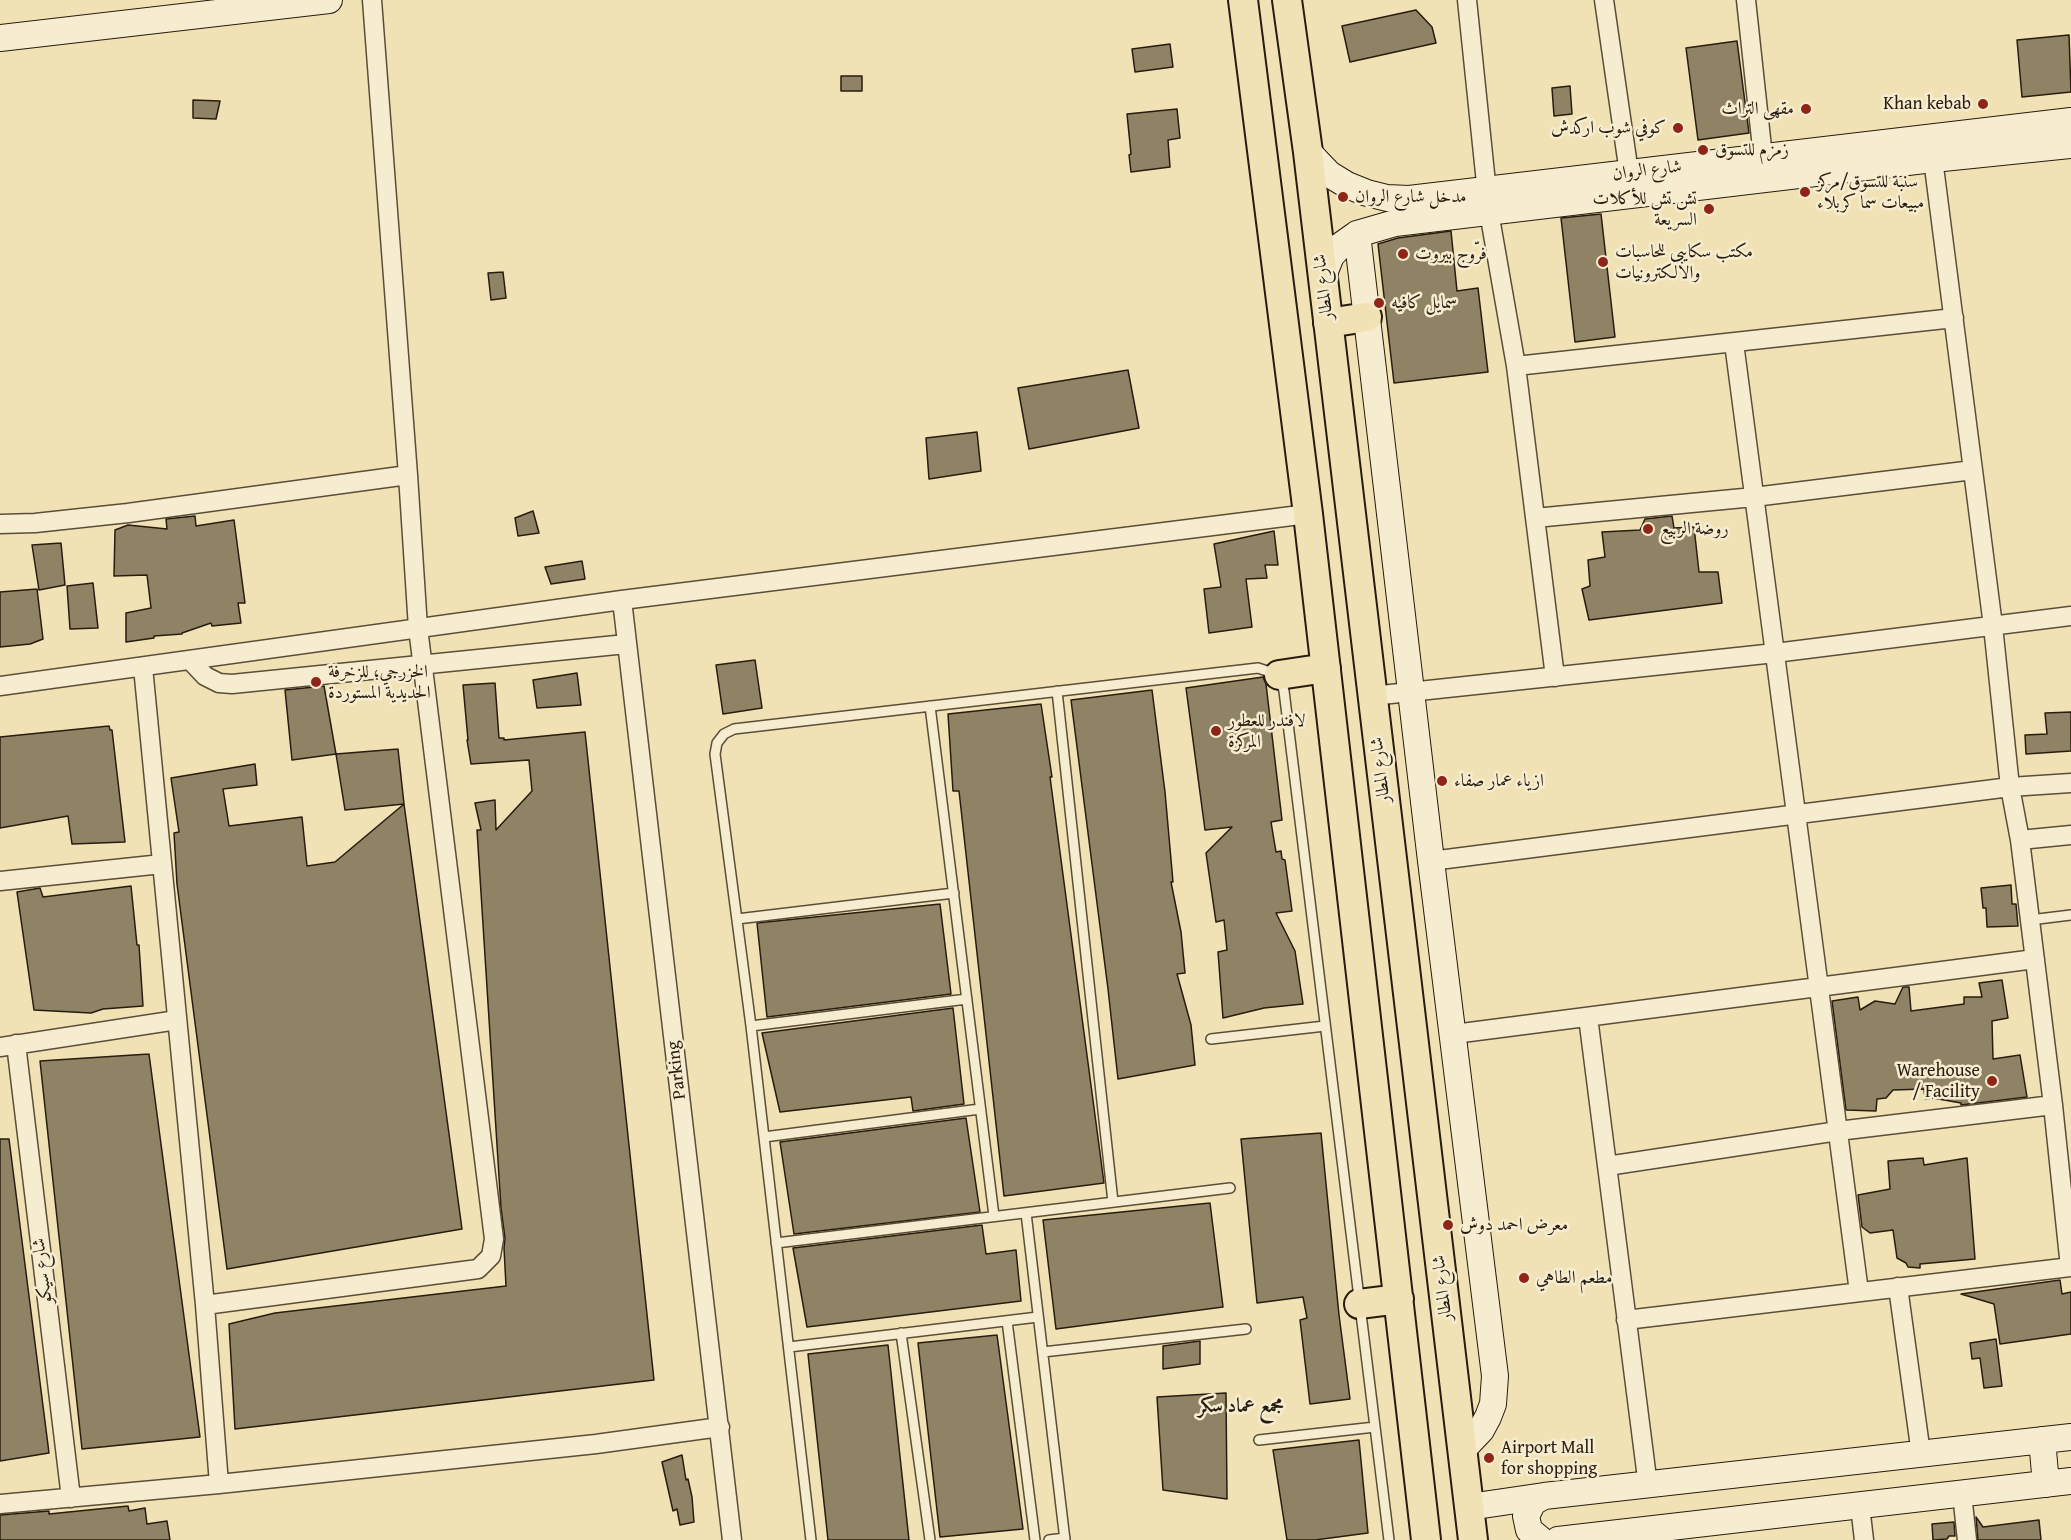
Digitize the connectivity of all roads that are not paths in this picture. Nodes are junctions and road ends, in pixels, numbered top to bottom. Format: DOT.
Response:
graph roads {
  1 [pos="329,0"];
  2 [pos="372,0"];
  3 [pos="1243,0"];
  4 [pos="1287,0"];
  5 [pos="1467,0"];
  6 [pos="1605,0"];
  7 [pos="1746,0"];
  8 [pos="281,2"];
  9 [pos="179,8"];
  10 [pos="0,38"];
  11 [pos="2071,121"];
  12 [pos="2071,145"];
  13 [pos="1308,152"];
  14 [pos="1763,158"];
  15 [pos="1933,159"];
  16 [pos="1629,173"];
  17 [pos="1489,201"];
  18 [pos="1357,234"];
  19 [pos="1323,276"];
  20 [pos="1367,317"];
  21 [pos="1954,318"];
  22 [pos="1328,322"];
  23 [pos="1734,343"];
  24 [pos="1516,366"];
  25 [pos="1973,470"];
  26 [pos="408,475"];
  27 [pos="1755,497"];
  28 [pos="1308,514"];
  29 [pos="1535,518"];
  30 [pos="0,524"];
  31 [pos="622,600"];
  32 [pos="2071,616"];
  33 [pos="1993,626"];
  34 [pos="418,628"];
  35 [pos="626,644"];
  36 [pos="1775,653"];
  37 [pos="190,660"];
  38 [pos="424,665"];
  39 [pos="143,667"];
  40 [pos="1326,668"];
  41 [pos="1279,675"];
  42 [pos="1555,678"];
  43 [pos="0,686"];
  44 [pos="1057,692"];
  45 [pos="1412,692"];
  46 [pos="1372,696"];
  47 [pos="930,706"];
  48 [pos="2071,783"];
  49 [pos="2010,787"];
  50 [pos="1796,814"];
  51 [pos="2071,835"];
  52 [pos="2020,840"];
  53 [pos="1431,861"];
  54 [pos="162,864"];
  55 [pos="0,881"];
  56 [pos="954,893"];
  57 [pos="2071,915"];
  58 [pos="737,919"];
  59 [pos="2030,920"];
  60 [pos="2035,958"];
  61 [pos="1819,987"];
  62 [pos="967,999"];
  63 [pos="1588,1017"];
  64 [pos="177,1020"];
  65 [pos="751,1026"];
  66 [pos="1325,1026"];
  67 [pos="1454,1034"];
  68 [pos="1211,1039"];
  69 [pos="8,1046"];
  70 [pos="2054,1105"];
  71 [pos="980,1109"];
  72 [pos="1838,1131"];
  73 [pos="764,1137"];
  74 [pos="1607,1166"];
  75 [pos="1230,1188"];
  76 [pos="1113,1202"];
  77 [pos="1026,1212"];
  78 [pos="994,1216"];
  79 [pos="776,1243"];
  80 [pos="2071,1267"];
  81 [pos="1898,1287"];
  82 [pos="1859,1292"];
  83 [pos="1399,1299"];
  84 [pos="1359,1304"];
  85 [pos="205,1305"];
  86 [pos="1038,1317"];
  87 [pos="1626,1320"];
  88 [pos="1007,1321"];
  89 [pos="1246,1329"];
  90 [pos="901,1333"];
  91 [pos="789,1347"];
  92 [pos="1043,1352"];
  93 [pos="1375,1426"];
  94 [pos="720,1427"];
  95 [pos="2071,1437"];
  96 [pos="1260,1440"];
  97 [pos="2042,1440"];
  98 [pos="1462,1450"];
  99 [pos="1921,1454"];
  100 [pos="2059,1483"];
  101 [pos="219,1484"];
  102 [pos="1648,1486"];
  103 [pos="1962,1494"];
  104 [pos="1544,1496"];
  105 [pos="71,1497"];
  106 [pos="0,1504"];
  107 [pos="1860,1506"];
  108 [pos="1469,1507"];
  109 [pos="1630,1536"];
  110 [pos="1065,1539"];
  111 [pos="732,1540"];
  112 [pos="811,1540"];
  113 [pos="930,1540"];
  114 [pos="1035,1540"];
  115 [pos="1049,1540"];
  116 [pos="1389,1540"];
  117 [pos="1426,1540"];
  118 [pos="1473,1540"];
  119 [pos="1541,1540"];
  120 [pos="1558,1540"];
  121 [pos="1864,1540"];
  122 [pos="1967,1540"];
  1 -- 8 [label="street"];
  2 -- 26 [label="street"];
  3 -- 28 [label="main road"];
  4 -- 13 [label="main road, شارع المطار"];
  5 -- 17 [label="street"];
  6 -- 16 [label="street"];
  7 -- 14 [label="street"];
  8 -- 9 [label="street"];
  9 -- 10 [label="street"];
  11 -- 14 [label="street, شارع الروان"];
  12 -- 15 [label="street, شارع الروان"];
  13 -- 17 [label="street, شارع الروان"];
  13 -- 19 [label="main road, شارع المطار"];
  14 -- 16 [label="street, شارع الروان"];
  15 -- 17 [label="street, شارع الروان"];
  15 -- 21 [label="street"];
  16 -- 17 [label="street, شارع الروان"];
  17 -- 18 [label="street, شارع الروان"];
  17 -- 24 [label="street"];
  18 -- 19 [label="street, شارع الروان"];
  18 -- 20 [label="street"];
  19 -- 22 [label="main road, شارع المطار"];
  20 -- 22 [label="main road"];
  20 -- 45 [label="street"];
  21 -- 23 [label="street"];
  21 -- 25 [label="street"];
  22 -- 46 [label="main road, شارع المطار"];
  23 -- 24 [label="street"];
  23 -- 27 [label="street"];
  24 -- 29 [label="street"];
  25 -- 27 [label="street"];
  25 -- 33 [label="street"];
  26 -- 30 [label="street"];
  26 -- 34 [label="street"];
  27 -- 29 [label="street"];
  27 -- 36 [label="street"];
  28 -- 31 [label="street"];
  28 -- 40 [label="main road"];
  29 -- 42 [label="street"];
  31 -- 34 [label="street"];
  31 -- 35 [label="street, Parking"];
  32 -- 33 [label="street"];
  33 -- 36 [label="street"];
  33 -- 49 [label="street"];
  34 -- 37 [label="street"];
  34 -- 38 [label="street"];
  35 -- 38 [label="street"];
  35 -- 94 [label="street, Parking"];
  36 -- 42 [label="street"];
  36 -- 50 [label="street"];
  37 -- 38 [label="street"];
  37 -- 39 [label="street"];
  38 -- 85 [label="street"];
  39 -- 43 [label="street"];
  39 -- 54 [label="street"];
  40 -- 41 [label="main road"];
  40 -- 83 [label="main road"];
  41 -- 44 [label="lane"];
  41 -- 66 [label="lane"];
  42 -- 45 [label="street"];
  44 -- 47 [label="lane"];
  44 -- 76 [label="lane"];
  45 -- 46 [label="street"];
  45 -- 53 [label="street"];
  46 -- 98 [label="main road, شارع المطار"];
  47 -- 56 [label="lane"];
  47 -- 58 [label="lane"];
  48 -- 49 [label="street"];
  49 -- 50 [label="street"];
  49 -- 52 [label="street"];
  50 -- 53 [label="street"];
  50 -- 61 [label="street"];
  51 -- 52 [label="street"];
  52 -- 59 [label="street"];
  53 -- 67 [label="street"];
  54 -- 55 [label="street"];
  54 -- 64 [label="street"];
  56 -- 58 [label="lane"];
  56 -- 62 [label="lane"];
  57 -- 59 [label="lane"];
  58 -- 65 [label="lane"];
  59 -- 60 [label="street"];
  60 -- 61 [label="street"];
  60 -- 70 [label="street"];
  61 -- 63 [label="street"];
  61 -- 72 [label="street"];
  62 -- 65 [label="lane"];
  62 -- 71 [label="lane"];
  63 -- 67 [label="street"];
  63 -- 74 [label="street"];
  64 -- 69 [label="street"];
  64 -- 85 [label="street"];
  65 -- 73 [label="lane"];
  66 -- 68 [label="lane"];
  66 -- 84 [label="lane"];
  67 -- 98 [label="street"];
  69 -- 105 [label="street, شارع سيكو"];
  70 -- 72 [label="street"];
  70 -- 80 [label="street"];
  71 -- 73 [label="lane"];
  71 -- 78 [label="lane"];
  72 -- 74 [label="street"];
  72 -- 82 [label="street"];
  73 -- 79 [label="lane"];
  74 -- 87 [label="street"];
  75 -- 76 [label="lane"];
  76 -- 77 [label="lane"];
  77 -- 78 [label="lane"];
  77 -- 86 [label="lane"];
  78 -- 79 [label="lane"];
  79 -- 91 [label="lane"];
  80 -- 81 [label="street"];
  81 -- 82 [label="street"];
  81 -- 99 [label="street"];
  82 -- 87 [label="street"];
  83 -- 84 [label="main road"];
  83 -- 117 [label="main road"];
  84 -- 93 [label="lane"];
  85 -- 101 [label="street"];
  86 -- 88 [label="lane"];
  86 -- 92 [label="lane"];
  87 -- 102 [label="street"];
  88 -- 90 [label="lane"];
  88 -- 114 [label="lane"];
  89 -- 92 [label="lane"];
  90 -- 91 [label="lane"];
  90 -- 113 [label="lane"];
  91 -- 112 [label="lane"];
  92 -- 110 [label="lane"];
  93 -- 96 [label="lane"];
  93 -- 116 [label="lane"];
  94 -- 101 [label="street"];
  94 -- 111 [label="street, Parking"];
  95 -- 97 [label="street"];
  97 -- 99 [label="street"];
  97 -- 100 [label="street"];
  98 -- 108 [label="main road, شارع المطار"];
  99 -- 102 [label="street"];
  100 -- 103 [label="street"];
  101 -- 105 [label="street"];
  102 -- 104 [label="street"];
  103 -- 107 [label="street"];
  103 -- 122 [label="street"];
  104 -- 108 [label="street"];
  104 -- 119 [label="street"];
  105 -- 106 [label="street"];
  107 -- 109 [label="street"];
  107 -- 121 [label="street"];
  108 -- 118 [label="main road, شارع المطار"];
  109 -- 120 [label="street"];
  110 -- 115 [label="lane"];
}
